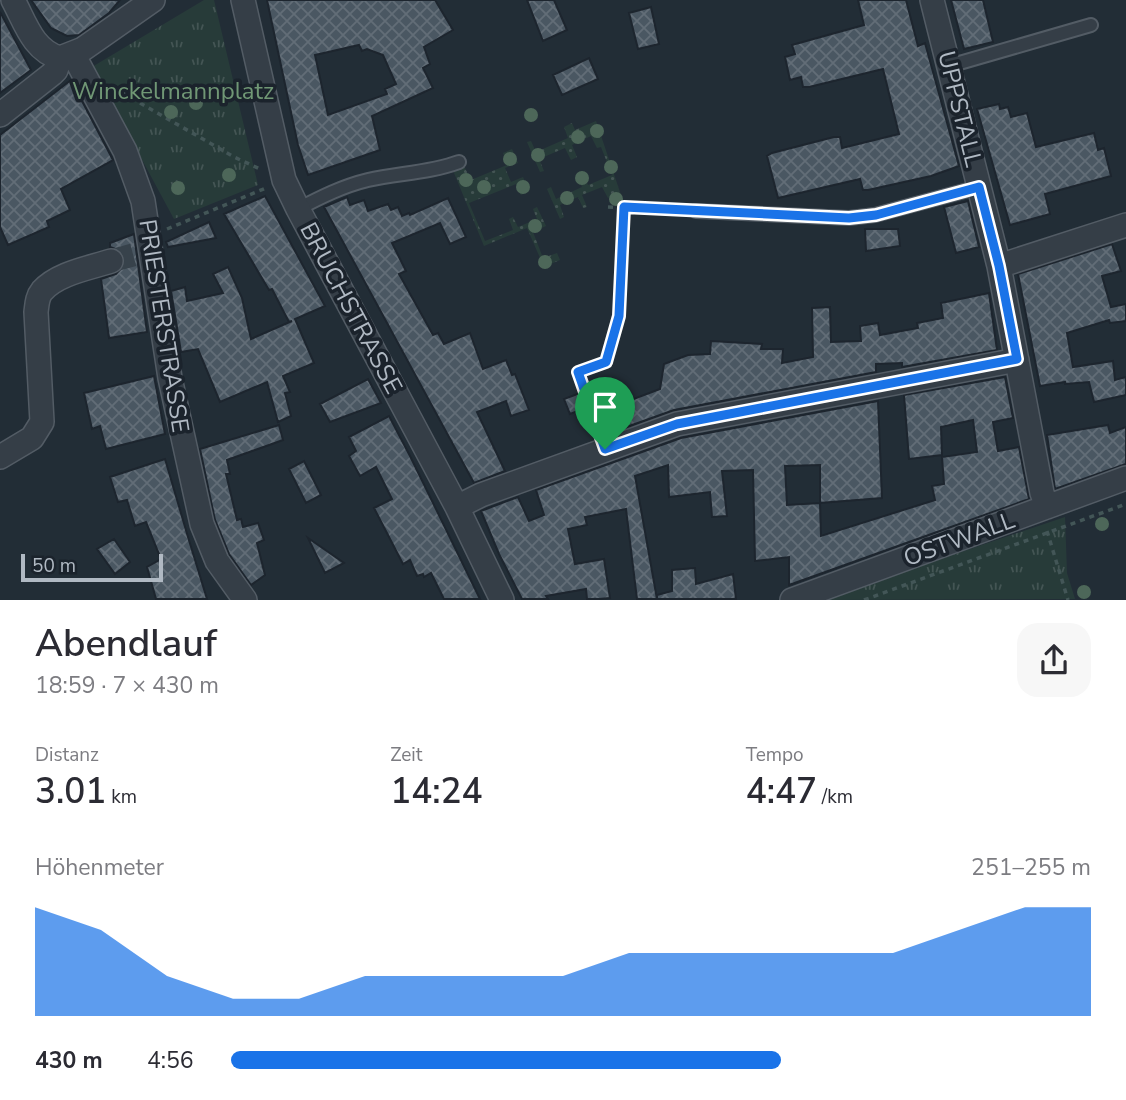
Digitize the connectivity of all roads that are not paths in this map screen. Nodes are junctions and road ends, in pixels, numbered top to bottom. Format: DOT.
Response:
graph roads {
  1 [pos="13,0"];
  2 [pos="153,0"];
  3 [pos="243,0"];
  4 [pos="932,0"];
  5 [pos="1091,25"];
  6 [pos="66,56"];
  7 [pos="949,66"];
  8 [pos="0,115"];
  9 [pos="459,162"];
  10 [pos="979,187"];
  11 [pos="298,209"];
  12 [pos="696,211"];
  13 [pos="1126,225"];
  14 [pos="111,261"];
  15 [pos="999,266"];
  16 [pos="1017,359"];
  17 [pos="0,457"];
  18 [pos="1126,478"];
  19 [pos="457,507"];
  20 [pos="1046,507"];
  21 [pos="244,600"];
  22 [pos="502,600"];
  23 [pos="792,600"];
  1 -- 6 [label="street"];
  2 -- 6 [label="street"];
  3 -- 11 [label="street, BRUCHSTRASSE"];
  4 -- 7 [label="street, UPPSTALL"];
  5 -- 7 [label="lane"];
  6 -- 8 [label="street"];
  6 -- 21 [label="street, PRIESTERSTRASSE"];
  7 -- 10 [label="street, UPPSTALL"];
  9 -- 11 [label="lane"];
  10 -- 12 [label="lane"];
  10 -- 15 [label="street, UPPSTALL"];
  11 -- 19 [label="street, BRUCHSTRASSE"];
  13 -- 15 [label="street"];
  14 -- 17 [label="street"];
  15 -- 16 [label="street, UPPSTALL"];
  16 -- 19 [label="street"];
  16 -- 20 [label="street, UPPSTALL"];
  18 -- 20 [label="street, OSTWALL"];
  19 -- 22 [label="street, BRUCHSTRASSE"];
  20 -- 23 [label="street, OSTWALL"];
}
